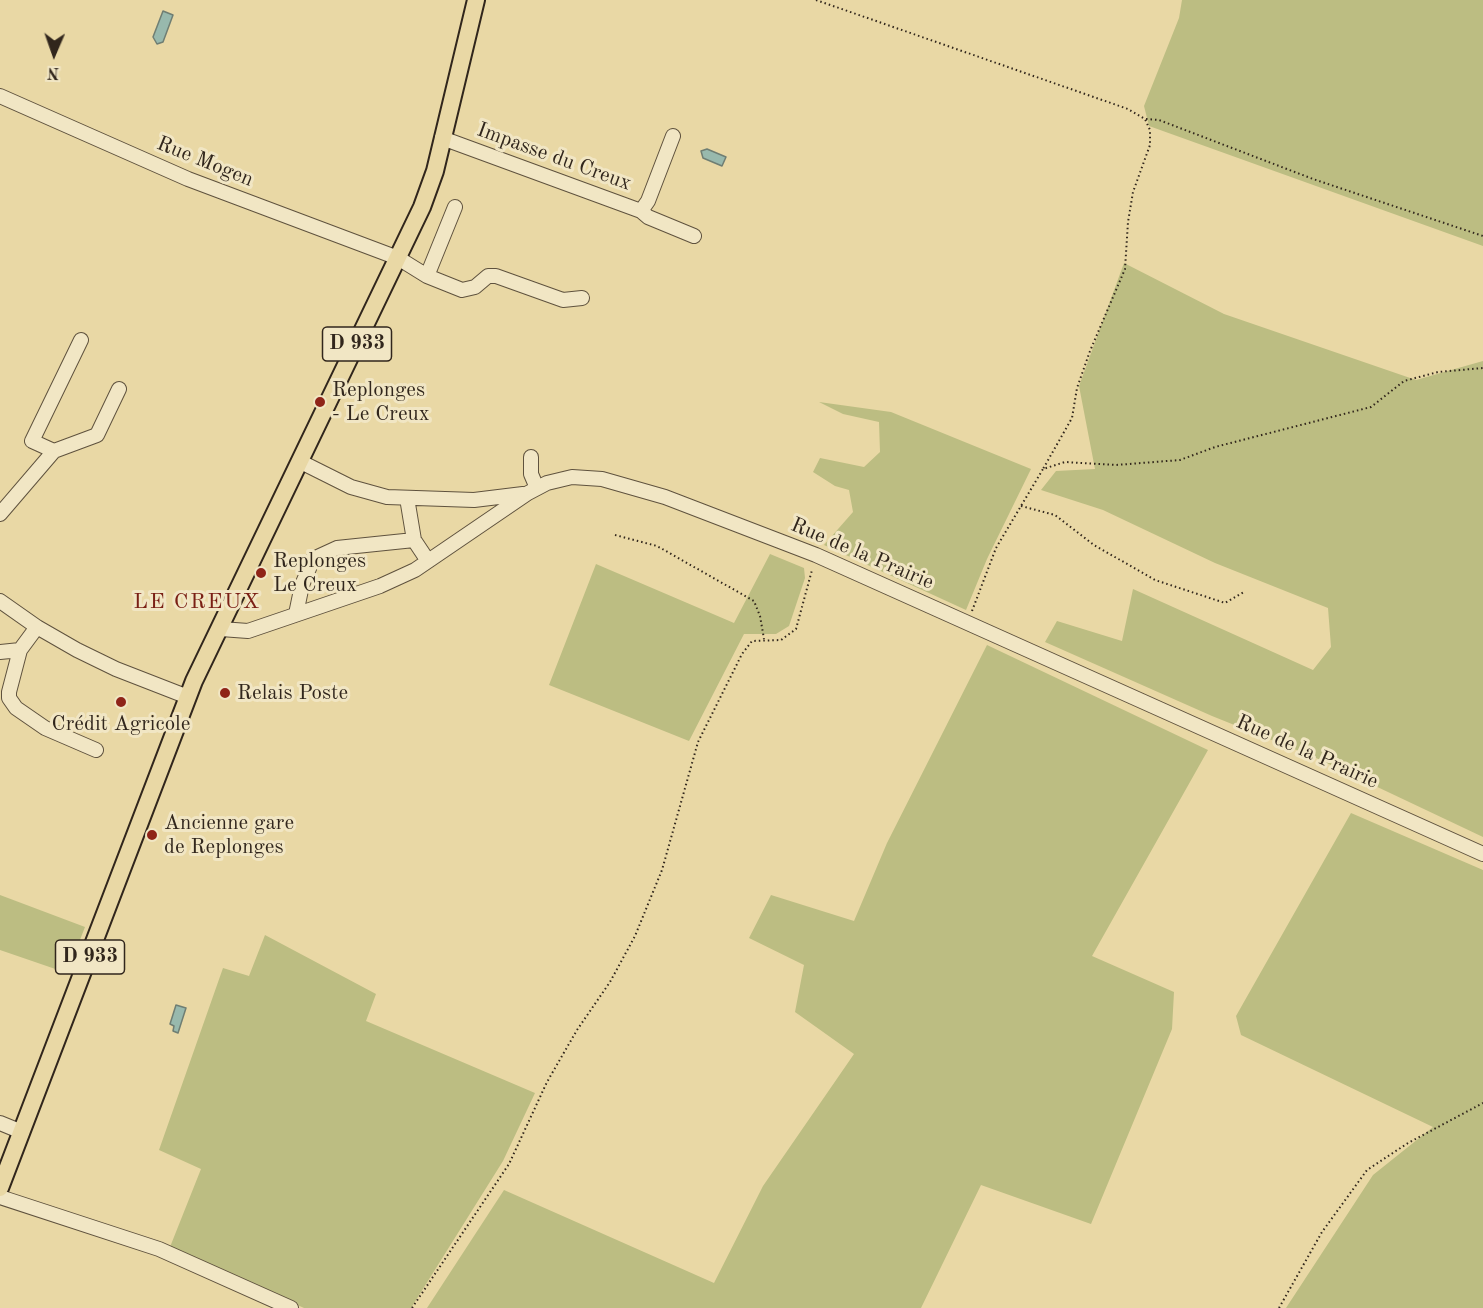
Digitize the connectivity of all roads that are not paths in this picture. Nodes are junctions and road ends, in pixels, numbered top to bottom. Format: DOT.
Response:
graph roads {
  1 [pos="476,0"];
  2 [pos="0,96"];
  3 [pos="673,136"];
  4 [pos="442,138"];
  5 [pos="455,207"];
  6 [pos="641,211"];
  7 [pos="694,236"];
  8 [pos="398,258"];
  9 [pos="427,276"];
  10 [pos="582,298"];
  11 [pos="81,340"];
  12 [pos="119,389"];
  13 [pos="54,451"];
  14 [pos="531,457"];
  15 [pos="301,462"];
  16 [pos="532,491"];
  17 [pos="407,498"];
  18 [pos="474,500"];
  19 [pos="0,514"];
  20 [pos="480,525"];
  21 [pos="414,540"];
  22 [pos="428,561"];
  23 [pos="0,601"];
  24 [pos="296,614"];
  25 [pos="37,627"];
  26 [pos="221,629"];
  27 [pos="20,650"];
  28 [pos="0,652"];
  29 [pos="188,697"];
  30 [pos="96,750"];
  31 [pos="1483,854"];
  32 [pos="0,1124"];
  33 [pos="22,1132"];
  34 [pos="0,1188"];
  35 [pos="0,1197"];
  36 [pos="291,1308"];
  1 -- 4 [label="main road, D 933"];
  2 -- 8 [label="street, Rue Mogen"];
  3 -- 6 [label="street, Impasse du Creux"];
  4 -- 6 [label="street, Impasse du Creux"];
  4 -- 8 [label="main road, D 933"];
  5 -- 9 [label="street"];
  6 -- 7 [label="street"];
  8 -- 9 [label="street, Rue Mogen"];
  8 -- 15 [label="main road, D 933"];
  9 -- 10 [label="street, Rue Mogen"];
  11 -- 13 [label="street"];
  12 -- 13 [label="street"];
  13 -- 19 [label="street"];
  14 -- 16 [label="street"];
  15 -- 17 [label="street"];
  15 -- 26 [label="main road, D 933"];
  16 -- 18 [label="street"];
  16 -- 20 [label="street, Rue de la Prairie"];
  16 -- 31 [label="street, Rue de la Prairie"];
  17 -- 18 [label="street"];
  17 -- 21 [label="street"];
  18 -- 20 [label="street"];
  20 -- 22 [label="street, Rue de la Prairie"];
  21 -- 22 [label="street"];
  21 -- 24 [label="street"];
  22 -- 24 [label="street, Rue de la Prairie"];
  23 -- 25 [label="street"];
  24 -- 26 [label="street, Rue de la Prairie"];
  25 -- 27 [label="street"];
  25 -- 29 [label="street"];
  26 -- 29 [label="main road, D 933"];
  27 -- 28 [label="street"];
  27 -- 30 [label="street"];
  29 -- 33 [label="main road, D 933"];
  32 -- 33 [label="street"];
  33 -- 34 [label="main road, D 933"];
  35 -- 36 [label="street"];
}
